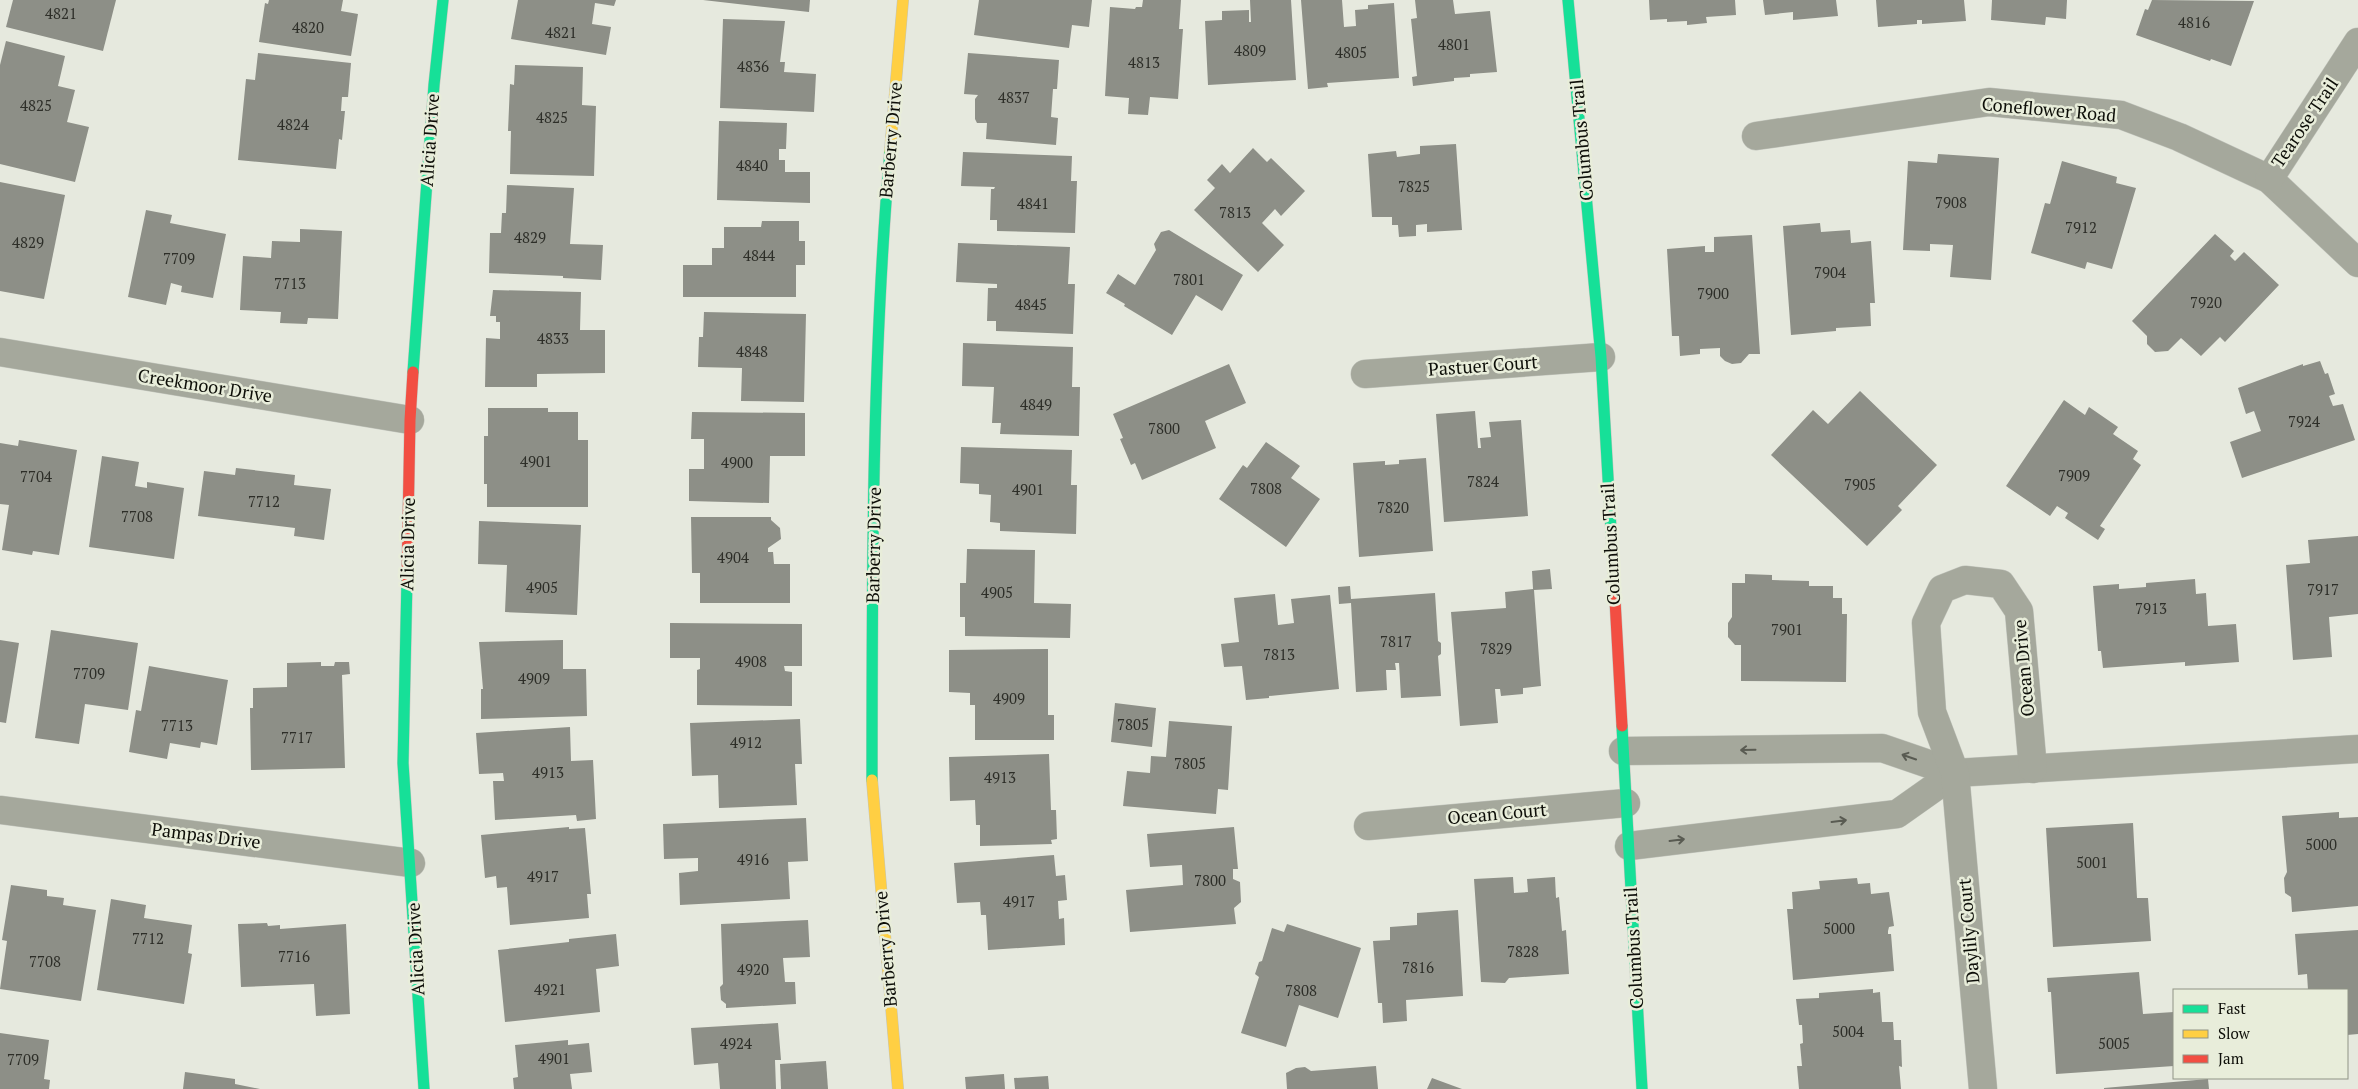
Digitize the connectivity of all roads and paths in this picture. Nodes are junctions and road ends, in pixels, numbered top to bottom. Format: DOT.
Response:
graph roads {
  1 [pos="443,0"];
  2 [pos="903,0"];
  3 [pos="1568,0"];
  4 [pos="2358,42"];
  5 [pos="1756,136"];
  6 [pos="2269,179"];
  7 [pos="2358,263"];
  8 [pos="0,352"];
  9 [pos="1601,357"];
  10 [pos="1365,374"];
  11 [pos="410,420"];
  12 [pos="2358,749"];
  13 [pos="1622,752"];
  14 [pos="2034,769"];
  15 [pos="1955,773"];
  16 [pos="1626,803"];
  17 [pos="0,810"];
  18 [pos="1368,826"];
  19 [pos="1629,846"];
  20 [pos="411,863"];
  21 [pos="424,1089"];
  22 [pos="898,1089"];
  23 [pos="1642,1089"];
  24 [pos="1982,1089"];
  1 -- 11 [label="street, Alicia Drive"];
  2 -- 22 [label="street, Barberry Drive"];
  3 -- 9 [label="street, Columbus Trail"];
  4 -- 6 [label="street, Tearose Trail"];
  5 -- 6 [label="street, Coneflower Road"];
  6 -- 7 [label="street, Coneflower Road"];
  8 -- 11 [label="street, Creekmoor Drive"];
  9 -- 10 [label="street, Pastuer Court"];
  9 -- 13 [label="street, Columbus Trail"];
  11 -- 20 [label="street, Alicia Drive"];
  12 -- 14 [label="street"];
  15 -- 13 [label="street, one-way"];
  13 -- 16 [label="street, Columbus Trail"];
  14 -- 15 [label="street"];
  14 -- 15 [label="street, Ocean Drive"];
  19 -- 15 [label="street, one-way"];
  15 -- 24 [label="street, Daylily Court"];
  16 -- 18 [label="street, Ocean Court"];
  16 -- 19 [label="street, Columbus Trail"];
  17 -- 20 [label="street, Pampas Drive"];
  19 -- 23 [label="street, Columbus Trail"];
  20 -- 21 [label="street, Alicia Drive"];
}
